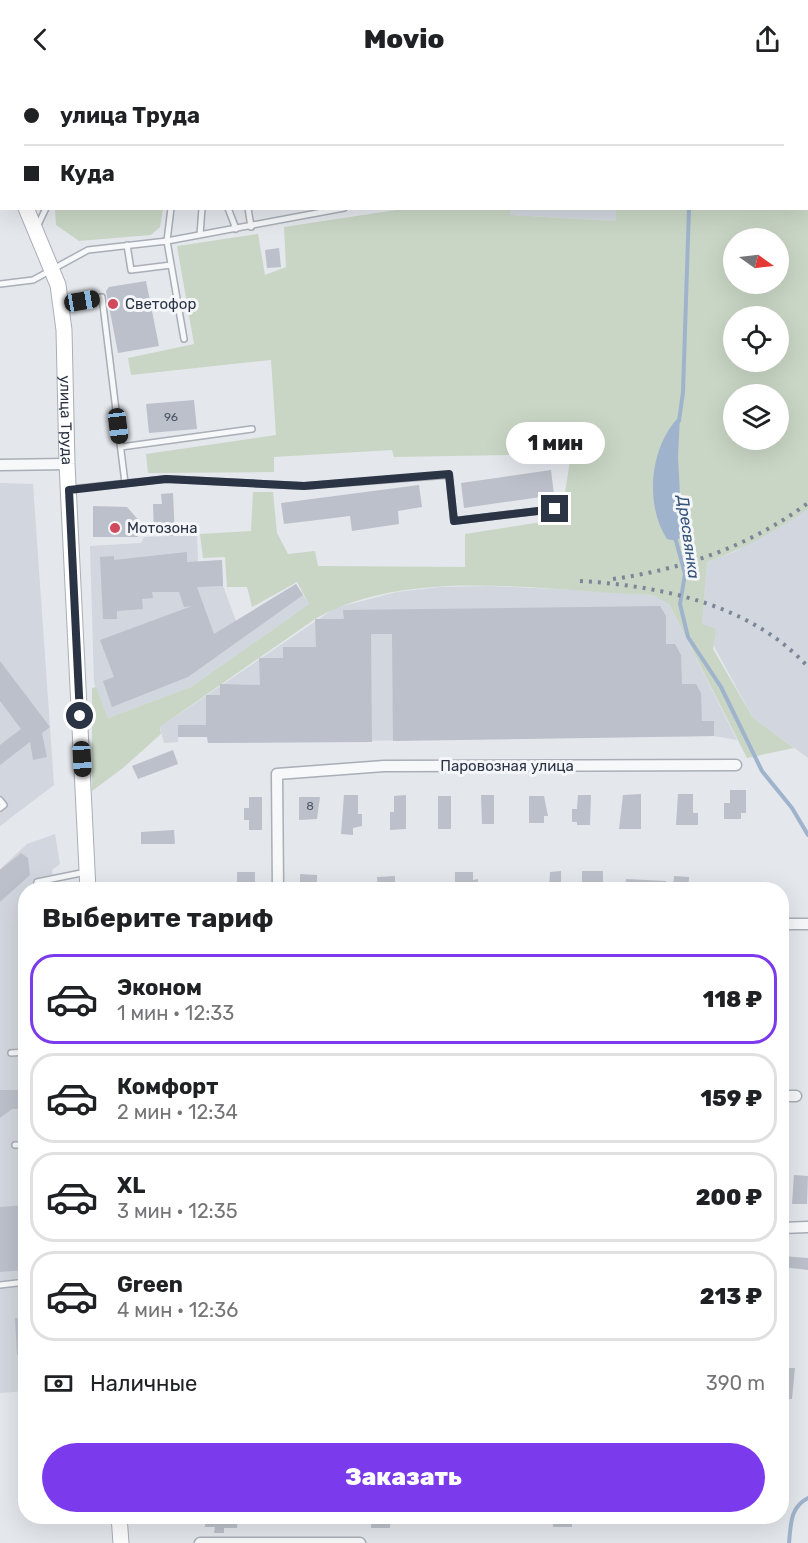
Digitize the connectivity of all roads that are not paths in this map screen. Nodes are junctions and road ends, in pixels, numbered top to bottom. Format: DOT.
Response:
graph roads {
  1 [pos="27,210"];
  2 [pos="45,210"];
  3 [pos="171,210"];
  4 [pos="202,210"];
  5 [pos="229,210"];
  6 [pos="248,210"];
  7 [pos="334,210"];
  8 [pos="251,226"];
  9 [pos="36,229"];
  10 [pos="236,229"];
  11 [pos="200,235"];
  12 [pos="167,241"];
  13 [pos="127,245"];
  14 [pos="171,265"];
  15 [pos="53,270"];
  16 [pos="0,284"];
  17 [pos="61,305"];
  18 [pos="184,339"];
  19 [pos="252,429"];
  20 [pos="121,447"];
  21 [pos="67,464"];
  22 [pos="0,465"];
  23 [pos="126,483"];
  24 [pos="69,490"];
  25 [pos="555,509"];
  26 [pos="736,765"];
  27 [pos="0,800"];
  28 [pos="0,808"];
  29 [pos="87,872"];
  30 [pos="37,882"];
  31 [pos="88,882"];
  32 [pos="278,882"];
  33 [pos="789,924"];
  34 [pos="808,924"];
  35 [pos="11,1053"];
  36 [pos="18,1053"];
  37 [pos="789,1096"];
  38 [pos="796,1096"];
  39 [pos="807,1227"];
  40 [pos="789,1228"];
  41 [pos="18,1283"];
  42 [pos="0,1285"];
  43 [pos="120,1524"];
  44 [pos="121,1543"];
  45 [pos="200,1543"];
  46 [pos="360,1543"];
  1 -- 9 [label="street, улица Труда"];
  2 -- 9 [label="lane"];
  3 -- 12 [label="lane"];
  4 -- 11 [label="lane"];
  5 -- 10 [label="lane"];
  6 -- 8 [label="lane"];
  7 -- 8 [label="lane"];
  8 -- 10 [label="lane"];
  9 -- 15 [label="street, улица Труда"];
  10 -- 11 [label="lane"];
  11 -- 12 [label="lane"];
  12 -- 13 [label="lane"];
  12 -- 14 [label="lane"];
  13 -- 14 [label="lane"];
  13 -- 15 [label="lane"];
  14 -- 18 [label="lane"];
  15 -- 16 [label="lane"];
  15 -- 17 [label="street, улица Труда"];
  17 -- 20 [label="lane"];
  17 -- 21 [label="street, улица Труда"];
  19 -- 20 [label="lane"];
  20 -- 23 [label="lane"];
  21 -- 22 [label="street"];
  21 -- 24 [label="street, улица Труда"];
  23 -- 24 [label="lane"];
  23 -- 25 [label="lane"];
  24 -- 29 [label="street, улица Труда"];
  26 -- 32 [label="street, Паровозная улица"];
  27 -- 28 [label="lane"];
  29 -- 30 [label="lane"];
  29 -- 31 [label="street, улица Труда"];
  33 -- 34 [label="street"];
  35 -- 36 [label="lane"];
  37 -- 38 [label="street"];
  39 -- 40 [label="street"];
  41 -- 42 [label="lane"];
  43 -- 44 [label="street"];
  45 -- 46 [label="street"];
}
